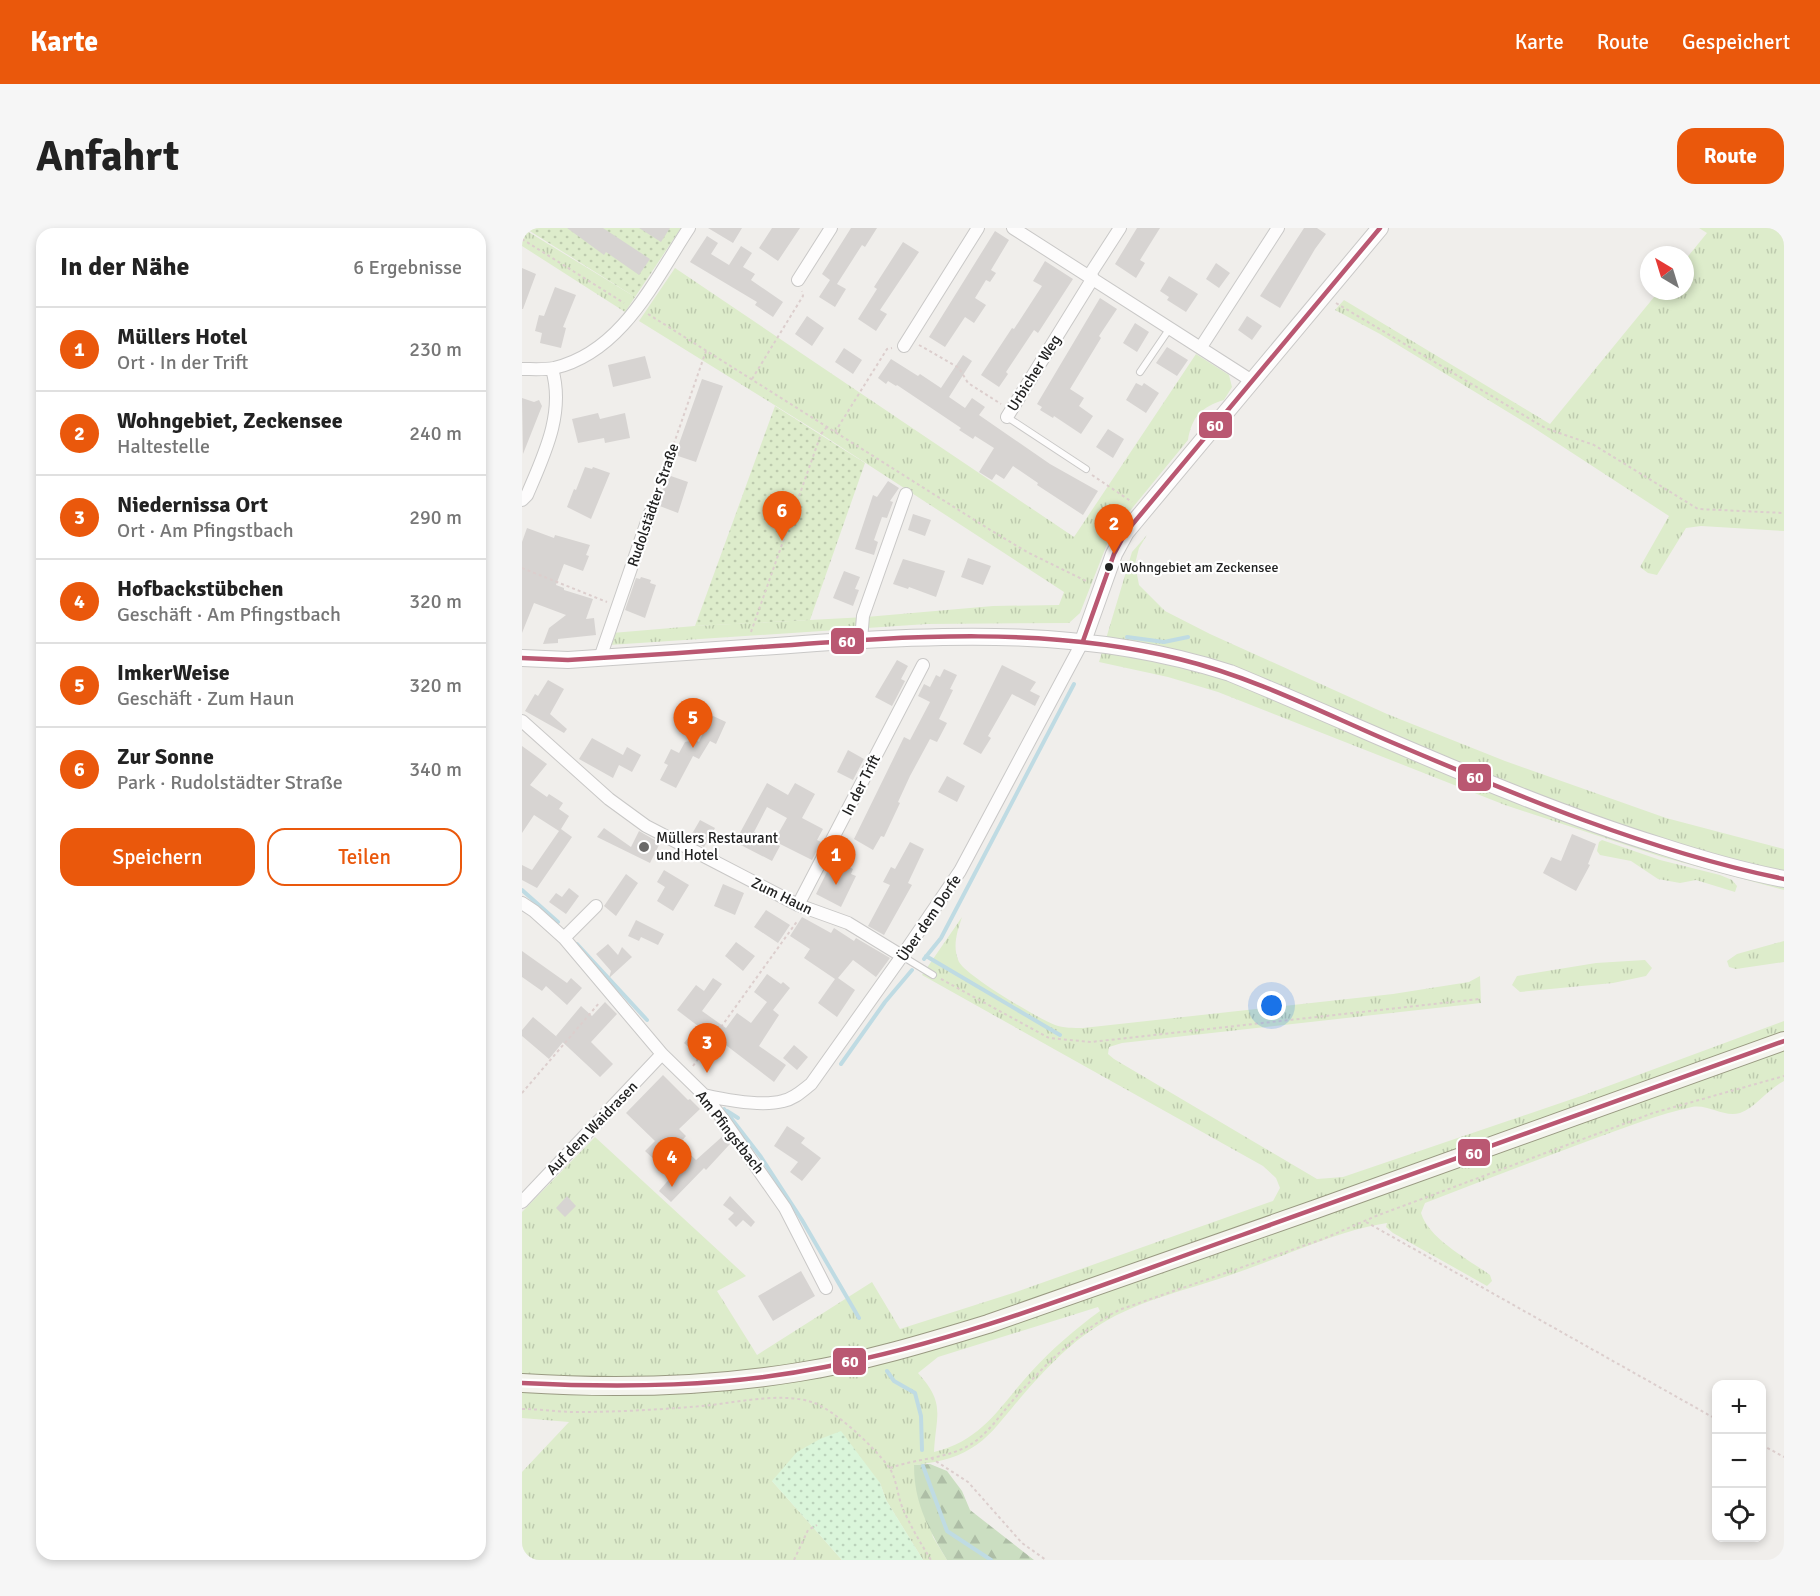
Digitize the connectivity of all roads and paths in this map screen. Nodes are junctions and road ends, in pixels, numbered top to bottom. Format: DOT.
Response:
graph roads {
  1 [pos="688,228"];
  2 [pos="831,228"];
  3 [pos="978,228"];
  4 [pos="1013,228"];
  5 [pos="1120,228"];
  6 [pos="1278,228"];
  7 [pos="1380,228"];
  8 [pos="522,239"];
  9 [pos="1091,277"];
  10 [pos="798,280"];
  11 [pos="1323,296"];
  12 [pos="635,310"];
  13 [pos="1170,328"];
  14 [pos="906,342"];
  15 [pos="1200,347"];
  16 [pos="706,351"];
  17 [pos="522,369"];
  18 [pos="552,369"];
  19 [pos="1140,372"];
  20 [pos="752,379"];
  21 [pos="1252,381"];
  22 [pos="1009,414"];
  23 [pos="827,427"];
  24 [pos="835,432"];
  25 [pos="1086,469"];
  26 [pos="906,494"];
  27 [pos="522,500"];
  28 [pos="1130,500"];
  29 [pos="650,513"];
  30 [pos="1784,513"];
  31 [pos="522,568"];
  32 [pos="1101,589"];
  33 [pos="618,606"];
  34 [pos="754,622"];
  35 [pos="861,640"];
  36 [pos="1083,641"];
  37 [pos="522,658"];
  38 [pos="600,658"];
  39 [pos="923,664"];
  40 [pos="522,721"];
  41 [pos="1784,879"];
  42 [pos="522,903"];
  43 [pos="596,906"];
  44 [pos="798,906"];
  45 [pos="798,921"];
  46 [pos="564,938"];
  47 [pos="902,957"];
  48 [pos="933,975"];
  49 [pos="609,992"];
  50 [pos="1479,999"];
  51 [pos="1784,1041"];
  52 [pos="662,1054"];
  53 [pos="1784,1076"];
  54 [pos="685,1078"];
  55 [pos="522,1093"];
  56 [pos="704,1095"];
  57 [pos="522,1202"];
  58 [pos="1365,1221"];
  59 [pos="826,1288"];
  60 [pos="522,1383"];
  61 [pos="522,1409"];
  62 [pos="1712,1417"];
  63 [pos="1766,1448"];
  64 [pos="1784,1457"];
  65 [pos="931,1458"];
  66 [pos="890,1468"];
  67 [pos="817,1525"];
  68 [pos="794,1560"];
  69 [pos="931,1560"];
  70 [pos="1046,1560"];
  1 -- 12 [label="street"];
  2 -- 10 [label="street"];
  3 -- 14 [label="street"];
  4 -- 9 [label="street"];
  5 -- 9 [label="street, Urbicher Weg"];
  6 -- 15 [label="street"];
  7 -- 11 [label="street"];
  8 -- 12 [label="path"];
  9 -- 13 [label="street"];
  9 -- 22 [label="street, Urbicher Weg"];
  10 -- 20 [label="path"];
  11 -- 21 [label="street"];
  11 -- 30 [label="path"];
  12 -- 16 [label="path"];
  12 -- 18 [label="street"];
  13 -- 15 [label="street"];
  13 -- 19 [label="lane"];
  14 -- 22 [label="path"];
  14 -- 24 [label="path"];
  15 -- 21 [label="street"];
  16 -- 20 [label="path"];
  16 -- 29 [label="path, Rudolstädter Straße"];
  17 -- 18 [label="street"];
  18 -- 27 [label="street"];
  20 -- 23 [label="path"];
  21 -- 32 [label="street"];
  22 -- 25 [label="lane, Urbicher Weg"];
  23 -- 24 [label="path"];
  23 -- 34 [label="path"];
  24 -- 32 [label="path"];
  25 -- 28 [label="path"];
  26 -- 35 [label="street"];
  29 -- 33 [label="street, Rudolstädter Straße"];
  31 -- 33 [label="path"];
  32 -- 36 [label="street"];
  33 -- 38 [label="street, Rudolstädter Straße"];
  35 -- 36 [label="street"];
  35 -- 38 [label="street"];
  36 -- 41 [label="street"];
  36 -- 47 [label="street, Über dem Dorfe"];
  37 -- 38 [label="street"];
  39 -- 44 [label="street, In der Trift"];
  40 -- 44 [label="street, Zum Haun"];
  42 -- 46 [label="street, Am Pfingstbach"];
  43 -- 46 [label="street"];
  44 -- 47 [label="street, Zum Haun"];
  45 -- 54 [label="path"];
  46 -- 49 [label="street, Am Pfingstbach"];
  47 -- 48 [label="lane"];
  47 -- 56 [label="street, Über dem Dorfe"];
  48 -- 50 [label="path"];
  49 -- 52 [label="street, Am Pfingstbach"];
  49 -- 55 [label="path"];
  51 -- 60 [label="main road"];
  52 -- 54 [label="street, Am Pfingstbach"];
  52 -- 57 [label="street, Auf dem Waidrasen"];
  53 -- 58 [label="path"];
  54 -- 56 [label="street, Am Pfingstbach"];
  56 -- 59 [label="street, Am Pfingstbach"];
  58 -- 62 [label="path"];
  58 -- 65 [label="path"];
  61 -- 66 [label="path"];
  63 -- 64 [label="path"];
  65 -- 66 [label="path"];
  65 -- 70 [label="path"];
  66 -- 69 [label="path"];
  67 -- 68 [label="path"];
}
